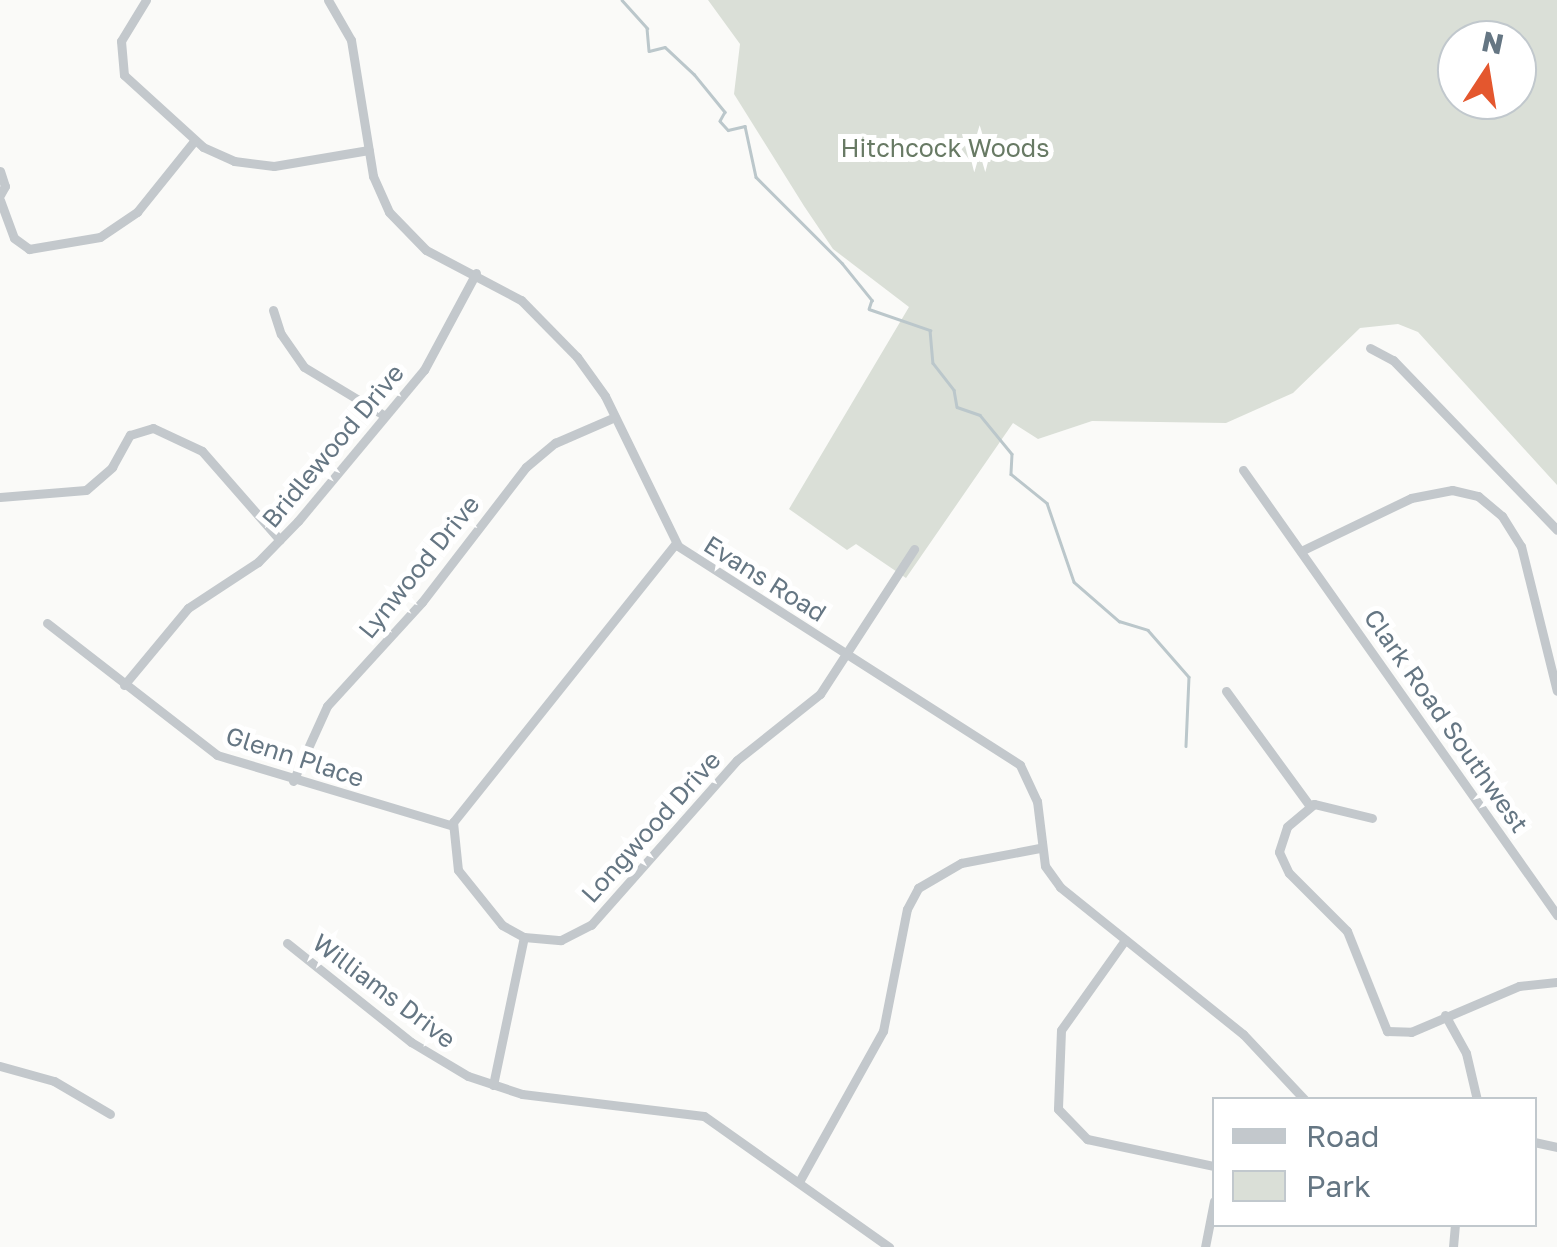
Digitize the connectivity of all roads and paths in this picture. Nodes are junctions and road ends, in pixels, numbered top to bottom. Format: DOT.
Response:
graph roads {
  1 [pos="146,0"];
  2 [pos="328,0"];
  3 [pos="194,141"];
  4 [pos="369,150"];
  5 [pos="0,171"];
  6 [pos="0,198"];
  7 [pos="476,274"];
  8 [pos="273,310"];
  9 [pos="1370,348"];
  10 [pos="382,414"];
  11 [pos="615,417"];
  12 [pos="1243,470"];
  13 [pos="0,497"];
  14 [pos="1557,530"];
  15 [pos="280,540"];
  16 [pos="676,543"];
  17 [pos="914,548"];
  18 [pos="1301,551"];
  19 [pos="46,622"];
  20 [pos="850,654"];
  21 [pos="124,685"];
  22 [pos="1557,690"];
  23 [pos="1226,691"];
  24 [pos="293,781"];
  25 [pos="1310,806"];
  26 [pos="1372,818"];
  27 [pos="453,826"];
  28 [pos="1040,848"];
  29 [pos="1557,915"];
  30 [pos="524,937"];
  31 [pos="1125,940"];
  32 [pos="287,944"];
  33 [pos="1557,982"];
  34 [pos="1445,1016"];
  35 [pos="0,1066"];
  36 [pos="492,1085"];
  37 [pos="1302,1097"];
  38 [pos="1476,1097"];
  39 [pos="110,1114"];
  40 [pos="1212,1166"];
  41 [pos="800,1180"];
  42 [pos="1212,1211"];
  43 [pos="888,1247"];
  44 [pos="1205,1247"];
  1 -- 3 [label="street"];
  2 -- 4 [label="street, Evans Road"];
  3 -- 4 [label="street"];
  3 -- 6 [label="street"];
  4 -- 7 [label="street, Evans Road"];
  5 -- 6 [label="street"];
  7 -- 10 [label="street, Bridlewood Drive"];
  7 -- 11 [label="street, Evans Road"];
  8 -- 10 [label="street"];
  9 -- 14 [label="street"];
  10 -- 15 [label="street, Bridlewood Drive"];
  11 -- 16 [label="street, Evans Road"];
  11 -- 24 [label="street, Lynwood Drive"];
  12 -- 18 [label="street, Clark Road Southwest"];
  13 -- 15 [label="street"];
  15 -- 21 [label="street, Bridlewood Drive"];
  16 -- 20 [label="street, Evans Road"];
  16 -- 27 [label="street"];
  17 -- 20 [label="street, Longwood Drive"];
  18 -- 22 [label="street"];
  18 -- 29 [label="street, Clark Road Southwest"];
  19 -- 21 [label="street, Glenn Place"];
  20 -- 28 [label="street, Evans Road"];
  20 -- 30 [label="street, Longwood Drive"];
  21 -- 24 [label="street, Glenn Place"];
  23 -- 25 [label="street"];
  24 -- 27 [label="street, Glenn Place"];
  25 -- 26 [label="street"];
  25 -- 34 [label="street"];
  27 -- 30 [label="street"];
  28 -- 31 [label="street, Evans Road"];
  28 -- 41 [label="street"];
  30 -- 36 [label="street"];
  31 -- 37 [label="street, Evans Road"];
  31 -- 40 [label="street"];
  32 -- 36 [label="street, Williams Drive"];
  33 -- 34 [label="street"];
  34 -- 38 [label="street"];
  35 -- 39 [label="street"];
  36 -- 41 [label="street, Williams Drive"];
  41 -- 43 [label="street, Williams Drive"];
  42 -- 44 [label="street"];
}
